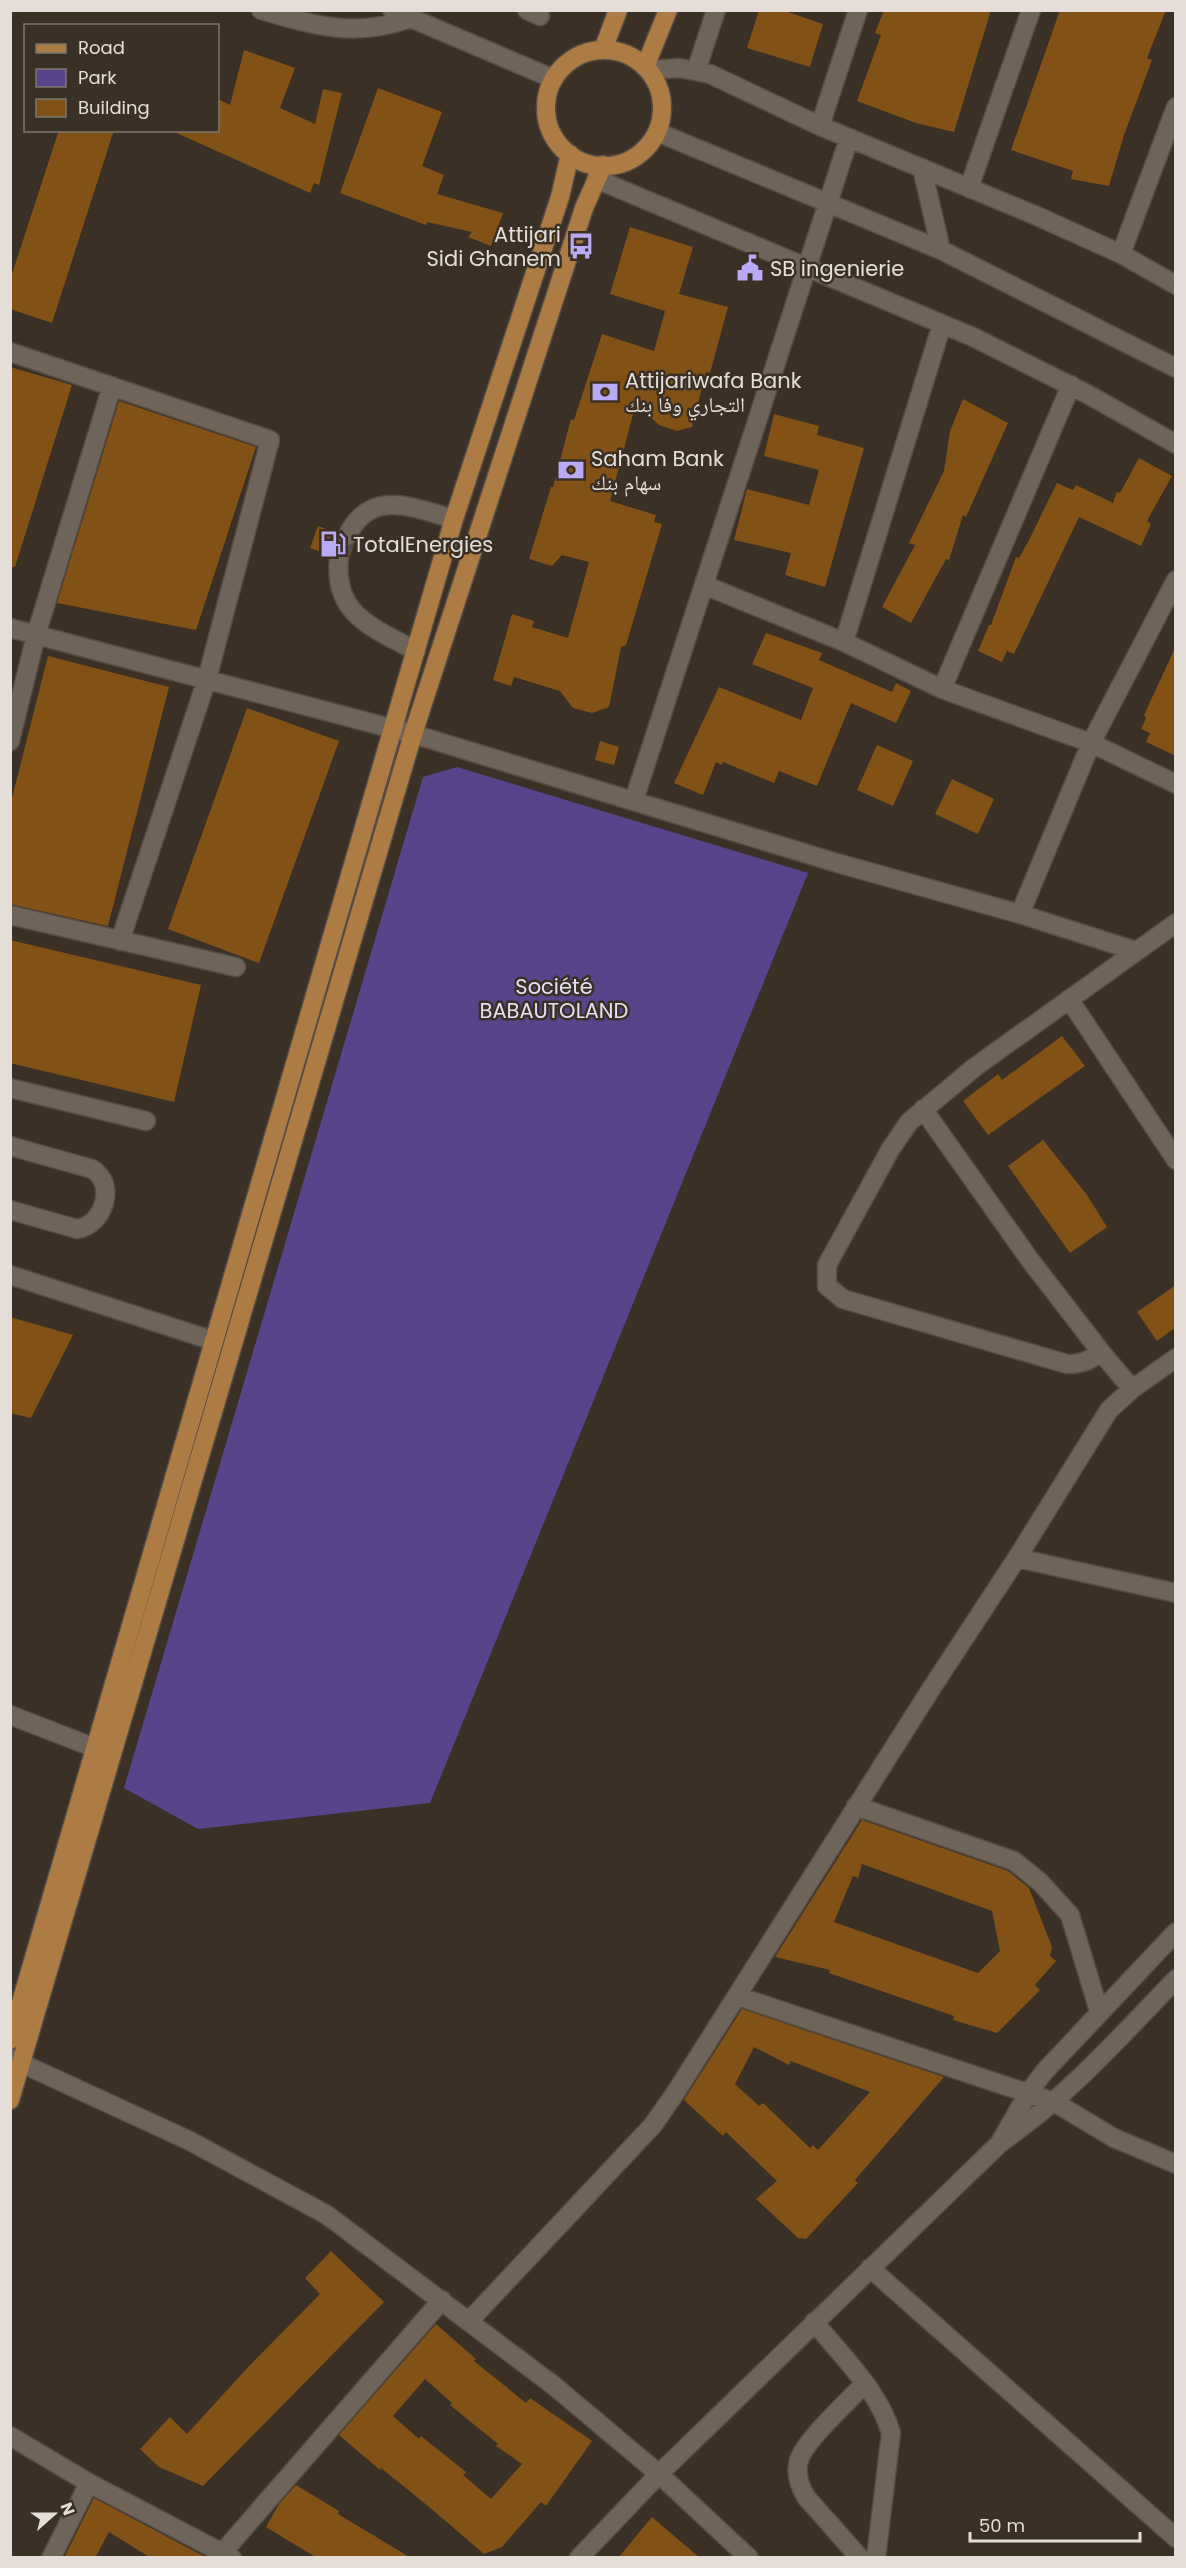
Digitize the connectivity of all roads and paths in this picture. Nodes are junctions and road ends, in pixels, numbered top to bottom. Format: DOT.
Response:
graph roads {
  1 [pos="261,10"];
  2 [pos="392,10"];
  3 [pos="618,10"];
  4 [pos="668,10"];
  5 [pos="716,10"];
  6 [pos="858,10"];
  7 [pos="1031,10"];
  8 [pos="411,18"];
  9 [pos="603,50"];
  10 [pos="647,69"];
  11 [pos="696,70"];
  12 [pos="554,79"];
  13 [pos="1176,107"];
  14 [pos="820,126"];
  15 [pos="657,132"];
  16 [pos="849,138"];
  17 [pos="570,154"];
  18 [pos="922,168"];
  19 [pos="599,172"];
  20 [pos="969,188"];
  21 [pos="828,202"];
  22 [pos="941,250"];
  23 [pos="1121,254"];
  24 [pos="806,269"];
  25 [pos="1176,285"];
  26 [pos="942,324"];
  27 [pos="10,352"];
  28 [pos="1176,368"];
  29 [pos="112,386"];
  30 [pos="1071,386"];
  31 [pos="1176,444"];
  32 [pos="454,519"];
  33 [pos="347,536"];
  34 [pos="339,559"];
  35 [pos="1176,580"];
  36 [pos="704,585"];
  37 [pos="10,628"];
  38 [pos="36,635"];
  39 [pos="844,642"];
  40 [pos="416,651"];
  41 [pos="207,679"];
  42 [pos="942,689"];
  43 [pos="392,728"];
  44 [pos="413,734"];
  45 [pos="10,741"];
  46 [pos="1091,743"];
  47 [pos="1176,784"];
  48 [pos="634,800"];
  49 [pos="1020,914"];
  50 [pos="10,915"];
  51 [pos="1176,923"];
  52 [pos="120,941"];
  53 [pos="1136,951"];
  54 [pos="236,967"];
  55 [pos="1069,999"];
  56 [pos="10,1088"];
  57 [pos="922,1109"];
  58 [pos="146,1120"];
  59 [pos="10,1146"];
  60 [pos="1175,1157"];
  61 [pos="10,1210"];
  62 [pos="10,1275"];
  63 [pos="214,1341"];
  64 [pos="1101,1352"];
  65 [pos="1176,1358"];
  66 [pos="1132,1389"];
  67 [pos="1017,1558"];
  68 [pos="1176,1593"];
  69 [pos="10,1715"];
  70 [pos="95,1748"];
  71 [pos="856,1806"];
  72 [pos="1176,1932"];
  73 [pos="1176,1979"];
  74 [pos="737,1996"];
  75 [pos="1099,2011"];
  76 [pos="10,2040"];
  77 [pos="16,2061"];
  78 [pos="1027,2095"];
  79 [pos="10,2100"];
  80 [pos="1054,2103"];
  81 [pos="1000,2142"];
  82 [pos="1176,2164"];
  83 [pos="870,2268"];
  84 [pos="442,2300"];
  85 [pos="470,2320"];
  86 [pos="814,2322"];
  87 [pos="864,2384"];
  88 [pos="10,2436"];
  89 [pos="659,2474"];
  90 [pos="88,2482"];
  91 [pos="1176,2538"];
  92 [pos="227,2555"];
  93 [pos="51,2558"];
  94 [pos="579,2558"];
  95 [pos="749,2558"];
  96 [pos="860,2558"];
  97 [pos="876,2558"];
  1 -- 8 [label="street"];
  2 -- 8 [label="street"];
  3 -- 9 [label="main road"];
  4 -- 10 [label="main road"];
  5 -- 11 [label="street"];
  6 -- 14 [label="street"];
  7 -- 20 [label="street"];
  8 -- 12 [label="street"];
  9 -- 10 [label="main road"];
  9 -- 12 [label="main road"];
  10 -- 11 [label="street"];
  10 -- 15 [label="main road"];
  11 -- 14 [label="street"];
  12 -- 17 [label="main road"];
  13 -- 23 [label="street"];
  14 -- 16 [label="street"];
  15 -- 19 [label="main road"];
  15 -- 21 [label="street"];
  16 -- 18 [label="street"];
  16 -- 21 [label="street"];
  17 -- 19 [label="main road"];
  17 -- 32 [label="main road"];
  18 -- 20 [label="street"];
  18 -- 22 [label="street"];
  19 -- 24 [label="street"];
  19 -- 44 [label="main road"];
  20 -- 23 [label="street"];
  21 -- 22 [label="street"];
  21 -- 24 [label="street"];
  22 -- 28 [label="street"];
  23 -- 25 [label="street"];
  24 -- 26 [label="street"];
  24 -- 36 [label="street"];
  26 -- 30 [label="street"];
  26 -- 39 [label="street"];
  27 -- 29 [label="street"];
  29 -- 38 [label="street"];
  29 -- 41 [label="street"];
  30 -- 31 [label="street"];
  30 -- 42 [label="street"];
  32 -- 33 [label="street"];
  32 -- 40 [label="main road"];
  34 -- 40 [label="street"];
  35 -- 46 [label="street"];
  36 -- 39 [label="street"];
  36 -- 48 [label="street"];
  37 -- 38 [label="street"];
  38 -- 41 [label="street"];
  38 -- 45 [label="street"];
  39 -- 42 [label="street"];
  40 -- 43 [label="main road"];
  41 -- 43 [label="street"];
  41 -- 52 [label="street"];
  42 -- 46 [label="street"];
  43 -- 44 [label="street"];
  43 -- 63 [label="main road"];
  44 -- 48 [label="street"];
  44 -- 77 [label="main road"];
  46 -- 47 [label="street"];
  46 -- 49 [label="street"];
  48 -- 49 [label="street"];
  49 -- 53 [label="street"];
  50 -- 52 [label="street"];
  51 -- 53 [label="street"];
  52 -- 54 [label="street"];
  53 -- 55 [label="street"];
  55 -- 57 [label="street"];
  55 -- 60 [label="street"];
  56 -- 58 [label="street"];
  57 -- 64 [label="street"];
  57 -- 64 [label="street"];
  59 -- 61 [label="street"];
  62 -- 63 [label="street"];
  63 -- 70 [label="main road"];
  64 -- 66 [label="street"];
  65 -- 66 [label="street"];
  66 -- 67 [label="street"];
  67 -- 68 [label="street"];
  67 -- 71 [label="street"];
  69 -- 70 [label="street"];
  70 -- 76 [label="main road"];
  71 -- 74 [label="street"];
  71 -- 75 [label="street"];
  72 -- 75 [label="street"];
  73 -- 80 [label="street"];
  74 -- 78 [label="street"];
  74 -- 85 [label="street"];
  75 -- 78 [label="street"];
  77 -- 79 [label="main road"];
  77 -- 84 [label="street"];
  78 -- 80 [label="street"];
  78 -- 81 [label="street"];
  80 -- 81 [label="street"];
  80 -- 82 [label="street"];
  81 -- 83 [label="street"];
  83 -- 86 [label="street"];
  83 -- 91 [label="street"];
  84 -- 85 [label="street"];
  84 -- 92 [label="street"];
  85 -- 89 [label="street"];
  86 -- 87 [label="street"];
  86 -- 89 [label="street"];
  87 -- 96 [label="street"];
  87 -- 97 [label="street"];
  88 -- 90 [label="street"];
  89 -- 94 [label="street"];
  89 -- 95 [label="street"];
  90 -- 92 [label="street"];
  90 -- 93 [label="street"];
}
